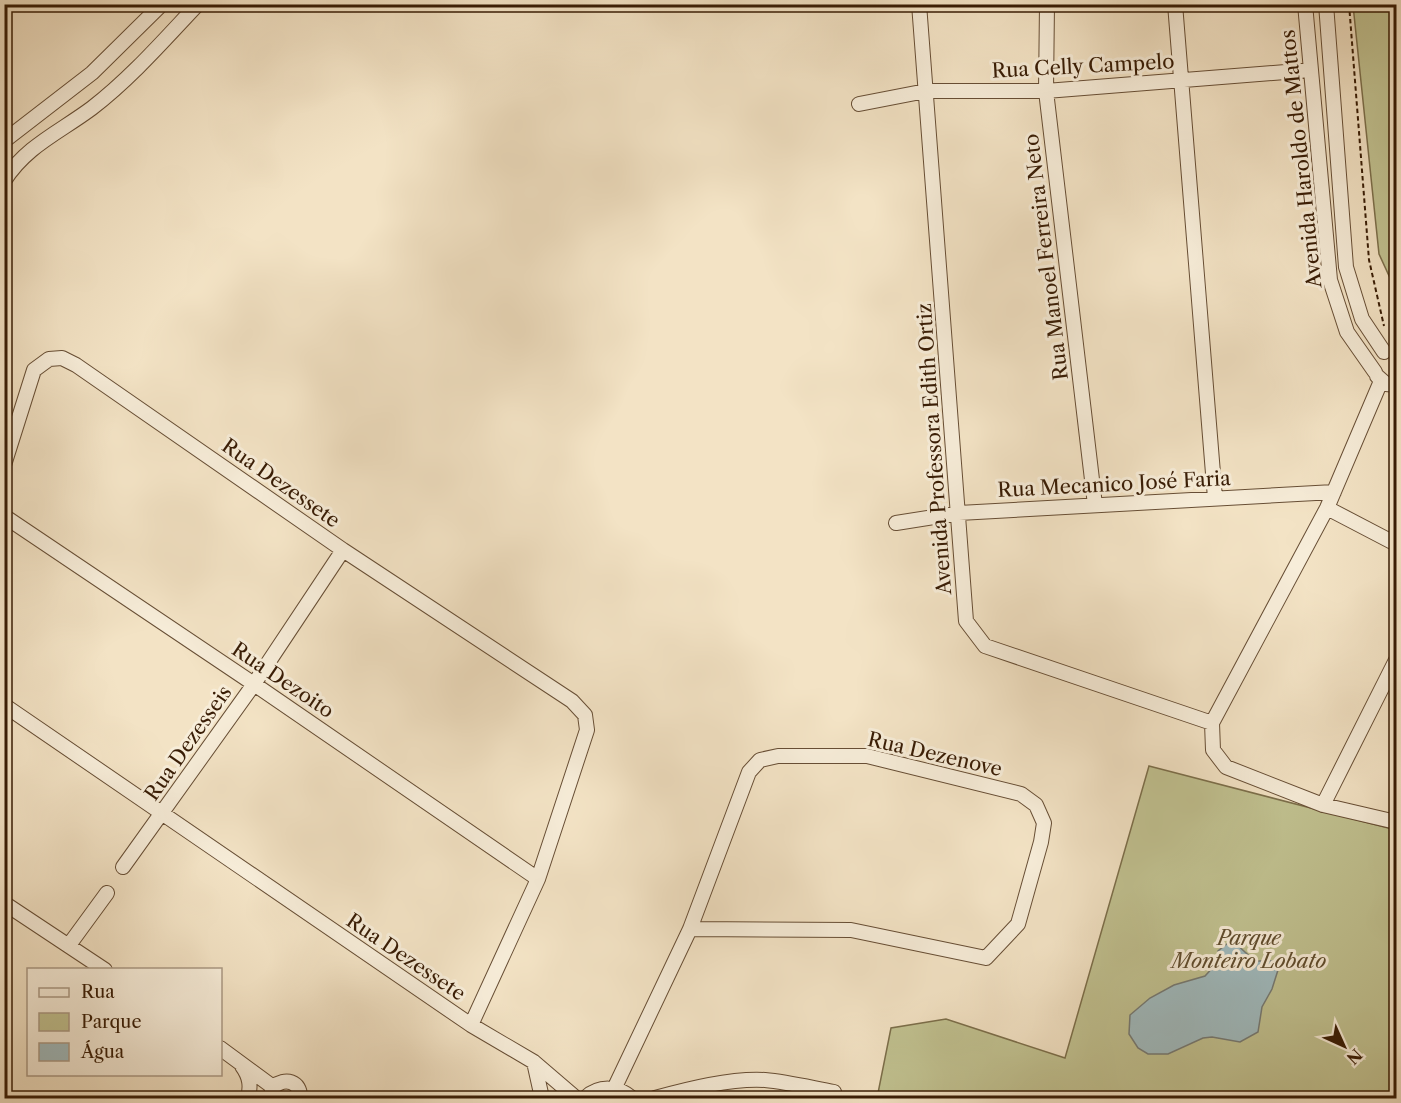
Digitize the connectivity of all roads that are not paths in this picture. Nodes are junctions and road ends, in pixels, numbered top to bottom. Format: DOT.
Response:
graph roads {
  1 [pos="162,4"];
  2 [pos="198,4"];
  3 [pos="919,4"];
  4 [pos="1047,4"];
  5 [pos="1174,4"];
  6 [pos="1305,4"];
  7 [pos="1326,4"];
  8 [pos="1310,70"];
  9 [pos="1180,81"];
  10 [pos="926,91"];
  11 [pos="1046,91"];
  12 [pos="859,104"];
  13 [pos="4,141"];
  14 [pos="4,181"];
  15 [pos="1390,350"];
  16 [pos="1378,376"];
  17 [pos="1396,385"];
  18 [pos="4,465"];
  19 [pos="1334,492"];
  20 [pos="1215,498"];
  21 [pos="1095,505"];
  22 [pos="1327,508"];
  23 [pos="959,513"];
  24 [pos="4,516"];
  25 [pos="896,523"];
  26 [pos="1396,544"];
  27 [pos="344,550"];
  28 [pos="1396,660"];
  29 [pos="254,684"];
  30 [pos="4,705"];
  31 [pos="1212,723"];
  32 [pos="1323,805"];
  33 [pos="162,814"];
  34 [pos="1396,822"];
  35 [pos="123,867"];
  36 [pos="538,879"];
  37 [pos="107,893"];
  38 [pos="4,903"];
  39 [pos="690,930"];
  40 [pos="69,945"];
  41 [pos="104,968"];
  42 [pos="471,1025"];
  43 [pos="222,1048"];
  44 [pos="238,1059"];
  45 [pos="534,1062"];
  46 [pos="795,1085"];
  47 [pos="615,1089"];
  48 [pos="834,1092"];
  49 [pos="271,1093"];
  50 [pos="248,1098"];
  51 [pos="300,1098"];
  52 [pos="542,1098"];
  53 [pos="576,1098"];
  54 [pos="585,1098"];
  55 [pos="632,1098"];
  56 [pos="655,1098"];
  57 [pos="788,1098"];
  1 -- 13 [label="street"];
  2 -- 14 [label="street"];
  3 -- 10 [label="street, Avenida Professora Edith Ortiz"];
  4 -- 11 [label="street, Rua Manoel Ferreira Neto"];
  5 -- 9 [label="street"];
  6 -- 8 [label="street, Avenida Haroldo de Mattos"];
  7 -- 15 [label="street, Avenida Haroldo de Mattos"];
  8 -- 9 [label="street, Rua Celly Campelo"];
  8 -- 16 [label="street, Avenida Haroldo de Mattos"];
  9 -- 11 [label="street, Rua Celly Campelo"];
  9 -- 20 [label="street"];
  10 -- 11 [label="street, Rua Celly Campelo"];
  10 -- 12 [label="street, Rua Celly Campelo"];
  10 -- 23 [label="street, Avenida Professora Edith Ortiz"];
  11 -- 21 [label="street, Rua Manoel Ferreira Neto"];
  15 -- 16 [label="street"];
  16 -- 17 [label="street"];
  16 -- 19 [label="street"];
  18 -- 27 [label="street, Rua Dezessete"];
  19 -- 20 [label="street, Rua Mecanico José Faria"];
  19 -- 22 [label="street"];
  20 -- 21 [label="street, Rua Mecanico José Faria"];
  21 -- 23 [label="street, Rua Mecanico José Faria"];
  22 -- 26 [label="street"];
  22 -- 31 [label="street"];
  23 -- 25 [label="street, Rua Mecanico José Faria"];
  23 -- 31 [label="street, Avenida Professora Edith Ortiz"];
  24 -- 29 [label="street, Rua Dezoito"];
  27 -- 29 [label="street, Rua Dezesseis"];
  27 -- 36 [label="street, Rua Dezessete"];
  28 -- 32 [label="street"];
  29 -- 33 [label="street, Rua Dezesseis"];
  29 -- 36 [label="street, Rua Dezoito"];
  30 -- 33 [label="street, Rua Dezessete"];
  31 -- 32 [label="street"];
  32 -- 34 [label="street"];
  33 -- 35 [label="street, Rua Dezesseis"];
  33 -- 42 [label="street, Rua Dezessete"];
  36 -- 42 [label="street"];
  37 -- 40 [label="street"];
  38 -- 40 [label="street"];
  39 -- 39 [label="street, Rua Dezenove"];
  39 -- 47 [label="street, Rua Dezenove"];
  40 -- 41 [label="street"];
  42 -- 45 [label="street, Rua Dezessete"];
  43 -- 44 [label="street"];
  44 -- 49 [label="street"];
  44 -- 50 [label="street"];
  45 -- 52 [label="street"];
  45 -- 53 [label="street, Rua Dezessete"];
  46 -- 48 [label="street"];
  46 -- 56 [label="street"];
  46 -- 57 [label="street"];
  47 -- 54 [label="street"];
  47 -- 55 [label="street"];
  49 -- 51 [label="street"];
}
